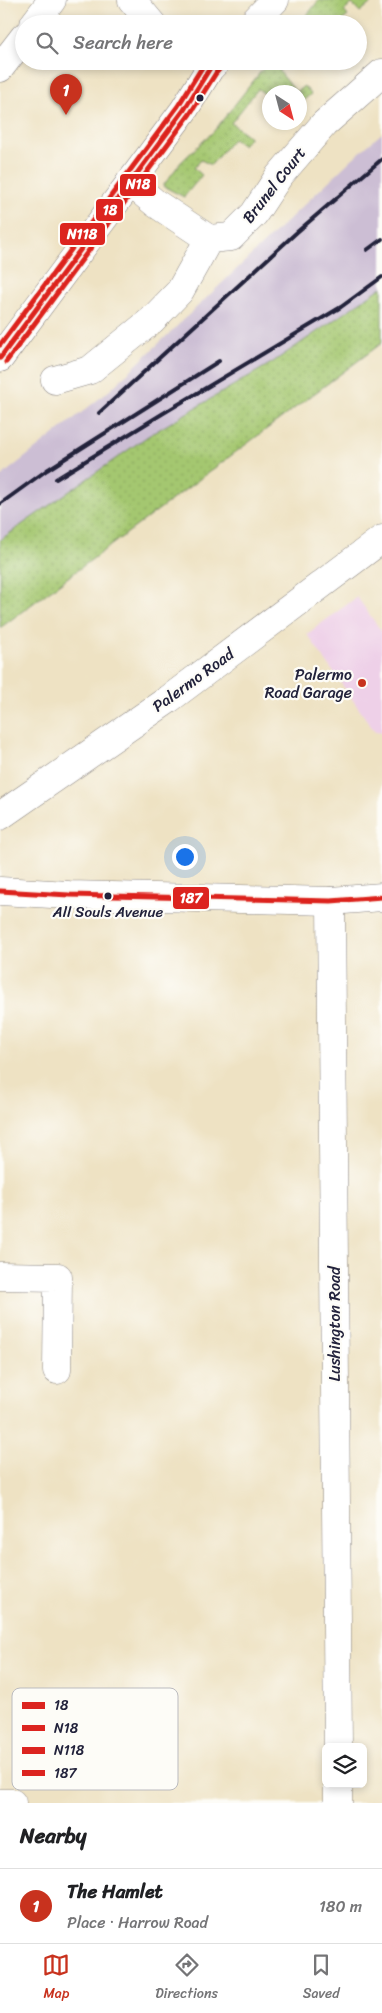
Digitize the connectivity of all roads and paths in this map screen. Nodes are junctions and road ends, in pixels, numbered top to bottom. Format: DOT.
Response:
graph roads {
  1 [pos="52,0"];
  2 [pos="132,0"];
  3 [pos="275,0"];
  4 [pos="41,15"];
  5 [pos="144,15"];
  6 [pos="261,15"];
  7 [pos="15,49"];
  8 [pos="0,68"];
  9 [pos="206,70"];
  10 [pos="382,73"];
  11 [pos="130,182"];
  12 [pos="209,239"];
  13 [pos="0,358"];
  14 [pos="55,380"];
  15 [pos="382,539"];
  16 [pos="0,816"];
  17 [pos="0,892"];
  18 [pos="382,897"];
  19 [pos="331,901"];
  20 [pos="0,1276"];
  21 [pos="57,1370"];
  22 [pos="338,1743"];
  23 [pos="338,1788"];
  24 [pos="0,1803"];
  25 [pos="12,1803"];
  26 [pos="338,1803"];
  1 -- 4 [label="street"];
  2 -- 5 [label="street"];
  3 -- 6 [label="street"];
  7 -- 8 [label="street"];
  9 -- 11 [label="street"];
  10 -- 12 [label="street, Brunel Court"];
  11 -- 12 [label="street"];
  11 -- 13 [label="street"];
  12 -- 14 [label="street"];
  15 -- 16 [label="street, Palermo Road"];
  17 -- 19 [label="street"];
  18 -- 19 [label="street"];
  19 -- 22 [label="street, Lushington Road"];
  20 -- 21 [label="street"];
  23 -- 26 [label="street"];
  24 -- 25 [label="street"];
}
